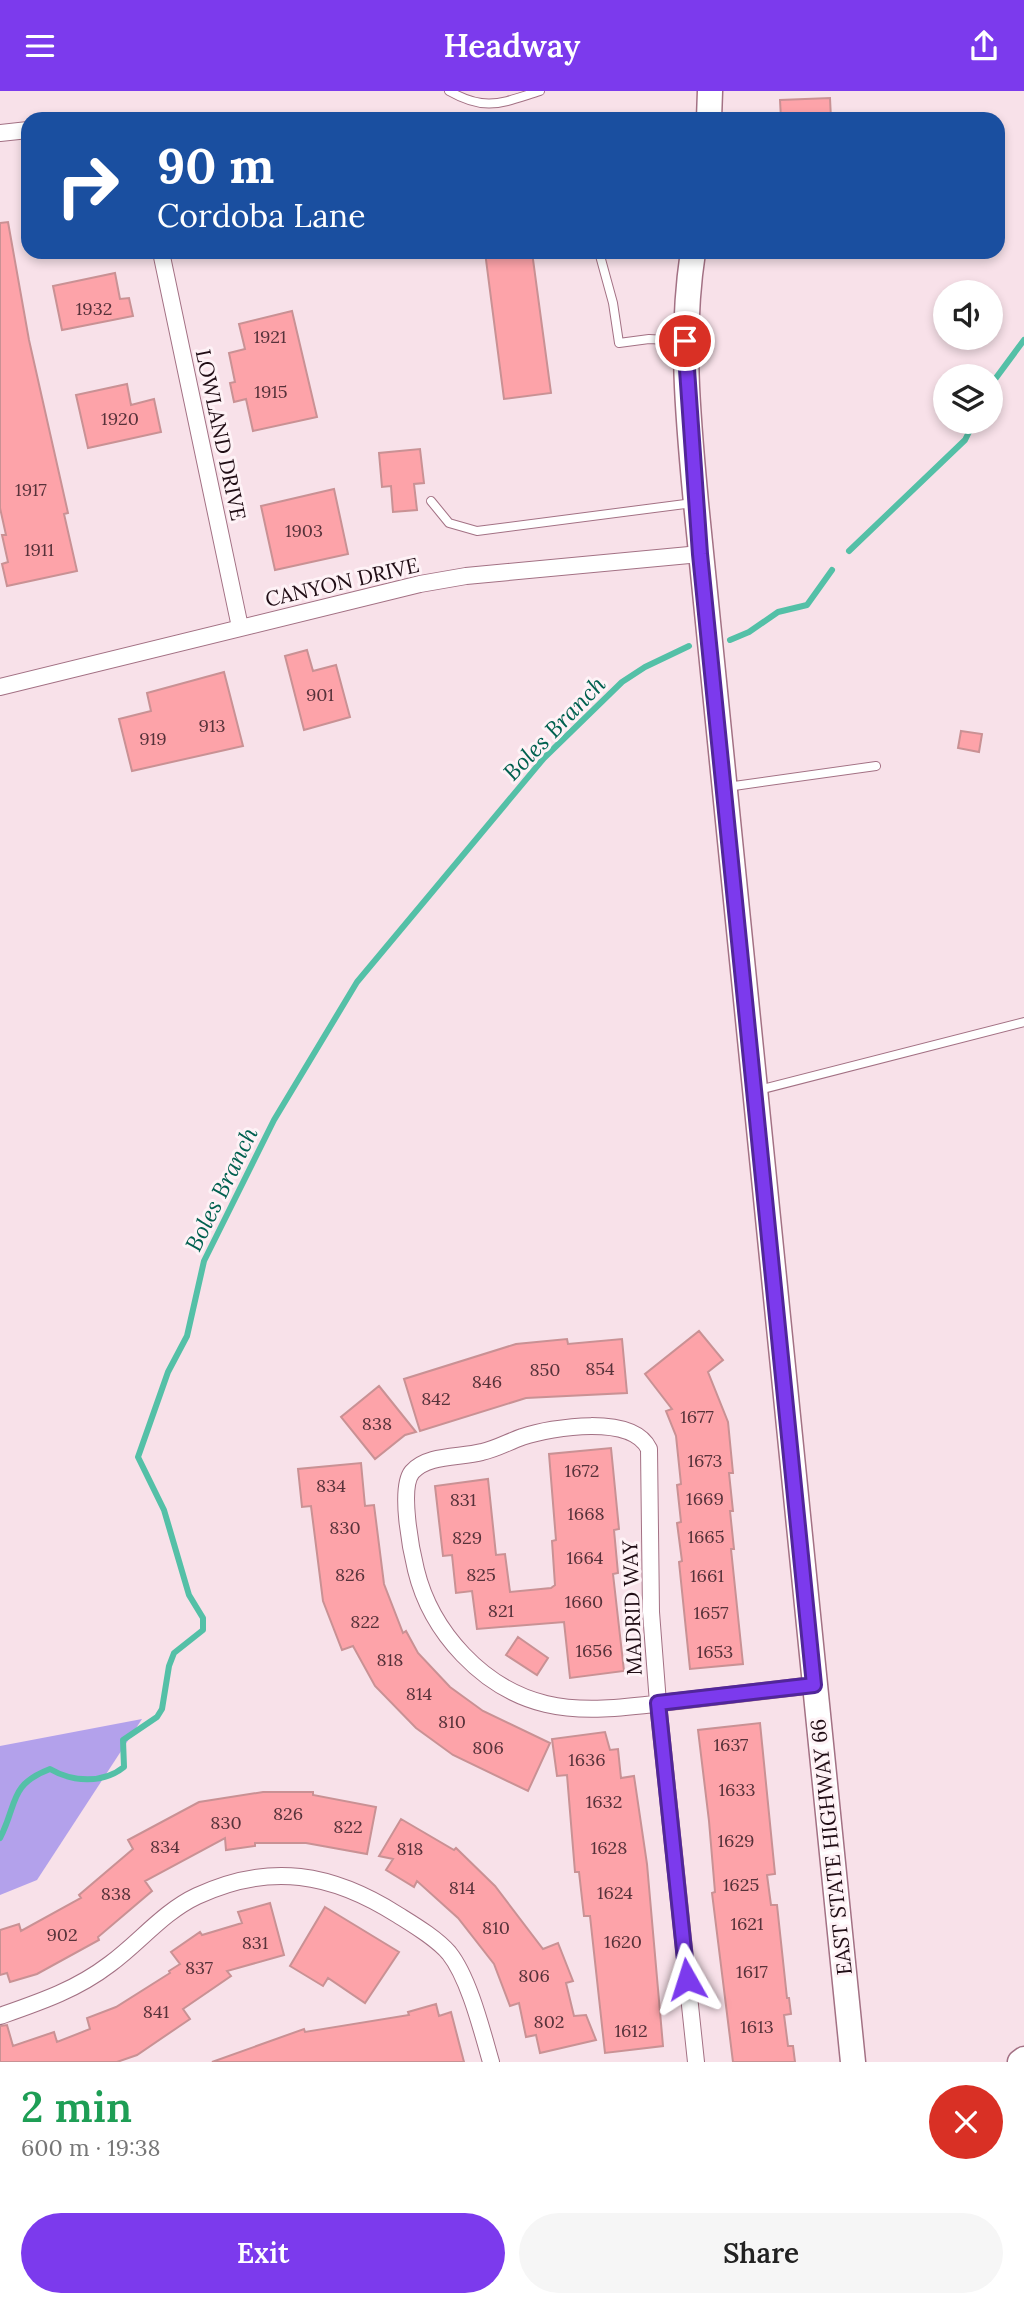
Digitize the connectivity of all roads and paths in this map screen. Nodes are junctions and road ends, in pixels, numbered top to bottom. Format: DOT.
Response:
graph roads {
  1 [pos="449,91"];
  2 [pos="540,91"];
  3 [pos="710,91"];
  4 [pos="709,112"];
  5 [pos="21,131"];
  6 [pos="0,133"];
  7 [pos="161,259"];
  8 [pos="601,259"];
  9 [pos="692,259"];
  10 [pos="685,341"];
  11 [pos="430,501"];
  12 [pos="696,503"];
  13 [pos="700,554"];
  14 [pos="240,627"];
  15 [pos="0,687"];
  16 [pos="876,766"];
  17 [pos="724,787"];
  18 [pos="1024,1022"];
  19 [pos="753,1091"];
  20 [pos="814,1685"];
  21 [pos="658,1703"];
  22 [pos="0,2016"];
  23 [pos="491,2062"];
  24 [pos="696,2062"];
  25 [pos="853,2062"];
  1 -- 2 [label="lane"];
  3 -- 4 [label="main road"];
  5 -- 6 [label="street"];
  7 -- 14 [label="street, LOWLAND DRIVE"];
  8 -- 10 [label="lane"];
  9 -- 10 [label="main road, EAST STATE HIGHWAY 66"];
  10 -- 12 [label="main road, EAST STATE HIGHWAY 66"];
  11 -- 12 [label="lane"];
  12 -- 13 [label="main road, EAST STATE HIGHWAY 66"];
  13 -- 14 [label="street, CANYON DRIVE"];
  13 -- 17 [label="main road, EAST STATE HIGHWAY 66"];
  14 -- 15 [label="street, CANYON DRIVE"];
  16 -- 17 [label="lane"];
  17 -- 19 [label="main road, EAST STATE HIGHWAY 66"];
  18 -- 19 [label="lane"];
  19 -- 20 [label="main road, EAST STATE HIGHWAY 66"];
  20 -- 21 [label="street"];
  20 -- 25 [label="main road, EAST STATE HIGHWAY 66"];
  21 -- 21 [label="street, MADRID WAY"];
  21 -- 24 [label="street, MADRID WAY"];
  22 -- 23 [label="street"];
}
